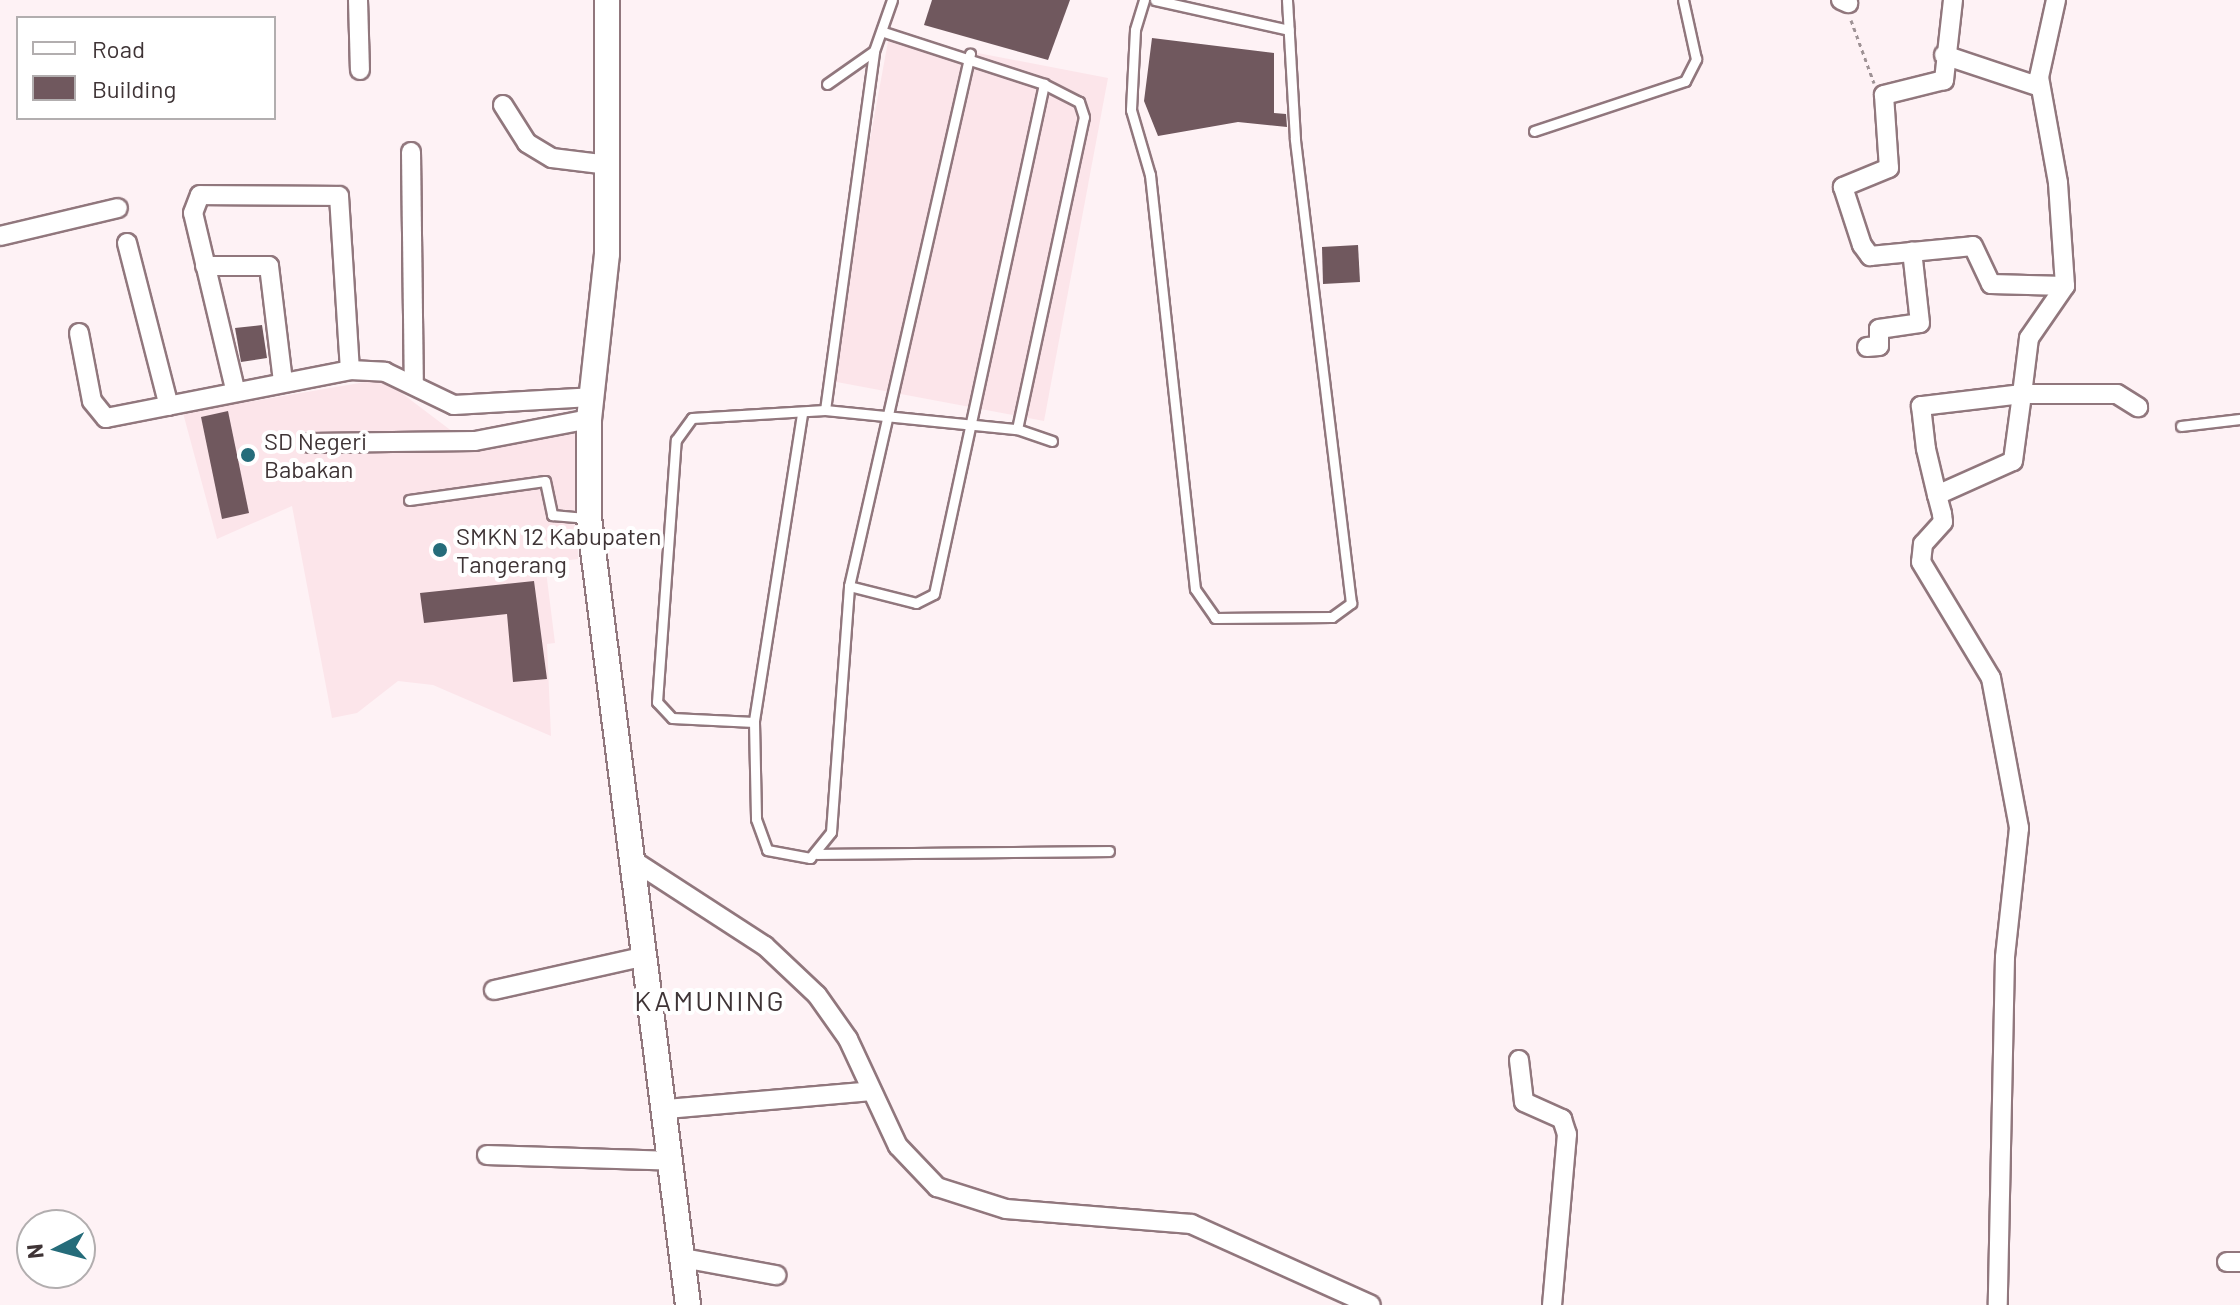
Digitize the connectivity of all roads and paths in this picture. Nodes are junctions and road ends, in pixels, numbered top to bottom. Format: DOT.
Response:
graph roads {
  1 [pos="358,0"];
  2 [pos="607,0"];
  3 [pos="892,0"];
  4 [pos="1144,0"];
  5 [pos="1155,0"];
  6 [pos="1287,0"];
  7 [pos="1683,0"];
  8 [pos="1953,0"];
  9 [pos="2056,0"];
  10 [pos="1845,1"];
  11 [pos="1289,30"];
  12 [pos="884,32"];
  13 [pos="874,51"];
  14 [pos="970,54"];
  15 [pos="1944,55"];
  16 [pos="360,70"];
  17 [pos="827,84"];
  18 [pos="1044,84"];
  19 [pos="2040,87"];
  20 [pos="1887,92"];
  21 [pos="503,105"];
  22 [pos="1534,131"];
  23 [pos="411,152"];
  24 [pos="609,165"];
  25 [pos="118,208"];
  26 [pos="0,236"];
  27 [pos="127,243"];
  28 [pos="1912,251"];
  29 [pos="205,266"];
  30 [pos="2065,286"];
  31 [pos="79,333"];
  32 [pos="1867,347"];
  33 [pos="350,370"];
  34 [pos="283,381"];
  35 [pos="414,385"];
  36 [pos="235,389"];
  37 [pos="2022,394"];
  38 [pos="169,406"];
  39 [pos="2138,407"];
  40 [pos="590,408"];
  41 [pos="825,410"];
  42 [pos="802,414"];
  43 [pos="885,415"];
  44 [pos="2240,419"];
  45 [pos="974,424"];
  46 [pos="2181,426"];
  47 [pos="1017,429"];
  48 [pos="1052,441"];
  49 [pos="310,443"];
  50 [pos="1937,495"];
  51 [pos="409,500"];
  52 [pos="589,518"];
  53 [pos="849,586"];
  54 [pos="754,722"];
  55 [pos="1109,851"];
  56 [pos="817,854"];
  57 [pos="634,861"];
  58 [pos="646,956"];
  59 [pos="494,990"];
  60 [pos="1519,1060"];
  61 [pos="871,1091"];
  62 [pos="667,1109"];
  63 [pos="487,1155"];
  64 [pos="673,1161"];
  65 [pos="683,1258"];
  66 [pos="776,1275"];
  67 [pos="688,1305"];
  68 [pos="1371,1305"];
  69 [pos="1552,1305"];
  70 [pos="1998,1305"];
  1 -- 16 [label="street"];
  2 -- 24 [label="street"];
  3 -- 12 [label="lane"];
  4 -- 11 [label="lane"];
  5 -- 11 [label="lane"];
  6 -- 11 [label="lane"];
  7 -- 22 [label="lane"];
  8 -- 15 [label="street"];
  9 -- 19 [label="street"];
  10 -- 20 [label="path"];
  12 -- 13 [label="lane"];
  12 -- 14 [label="lane"];
  13 -- 17 [label="lane"];
  13 -- 41 [label="lane"];
  14 -- 18 [label="lane"];
  14 -- 43 [label="lane"];
  15 -- 19 [label="street"];
  15 -- 20 [label="street"];
  18 -- 45 [label="lane"];
  18 -- 47 [label="lane"];
  19 -- 30 [label="street"];
  20 -- 28 [label="street"];
  21 -- 24 [label="street"];
  23 -- 35 [label="street"];
  24 -- 40 [label="street"];
  25 -- 26 [label="street"];
  27 -- 38 [label="street"];
  28 -- 30 [label="street"];
  28 -- 32 [label="street"];
  29 -- 33 [label="street"];
  29 -- 34 [label="street"];
  29 -- 36 [label="street"];
  30 -- 37 [label="street"];
  31 -- 38 [label="street"];
  33 -- 34 [label="street"];
  33 -- 35 [label="street"];
  34 -- 36 [label="street"];
  35 -- 40 [label="street"];
  36 -- 38 [label="street"];
  37 -- 39 [label="street"];
  37 -- 50 [label="street"];
  37 -- 50 [label="street"];
  40 -- 49 [label="street"];
  40 -- 52 [label="street"];
  41 -- 42 [label="lane"];
  41 -- 43 [label="lane"];
  42 -- 54 [label="lane"];
  42 -- 54 [label="lane"];
  43 -- 45 [label="lane"];
  43 -- 53 [label="lane"];
  44 -- 46 [label="lane"];
  45 -- 47 [label="lane"];
  45 -- 53 [label="lane"];
  47 -- 48 [label="lane"];
  50 -- 70 [label="street"];
  51 -- 52 [label="lane"];
  52 -- 57 [label="street"];
  53 -- 56 [label="lane"];
  54 -- 56 [label="lane"];
  55 -- 56 [label="lane"];
  57 -- 58 [label="street"];
  57 -- 61 [label="street"];
  58 -- 59 [label="street"];
  58 -- 62 [label="street"];
  60 -- 69 [label="street"];
  61 -- 62 [label="street"];
  61 -- 68 [label="street"];
  62 -- 64 [label="street"];
  63 -- 64 [label="street"];
  64 -- 65 [label="street"];
  65 -- 66 [label="street"];
  65 -- 67 [label="street"];
}
